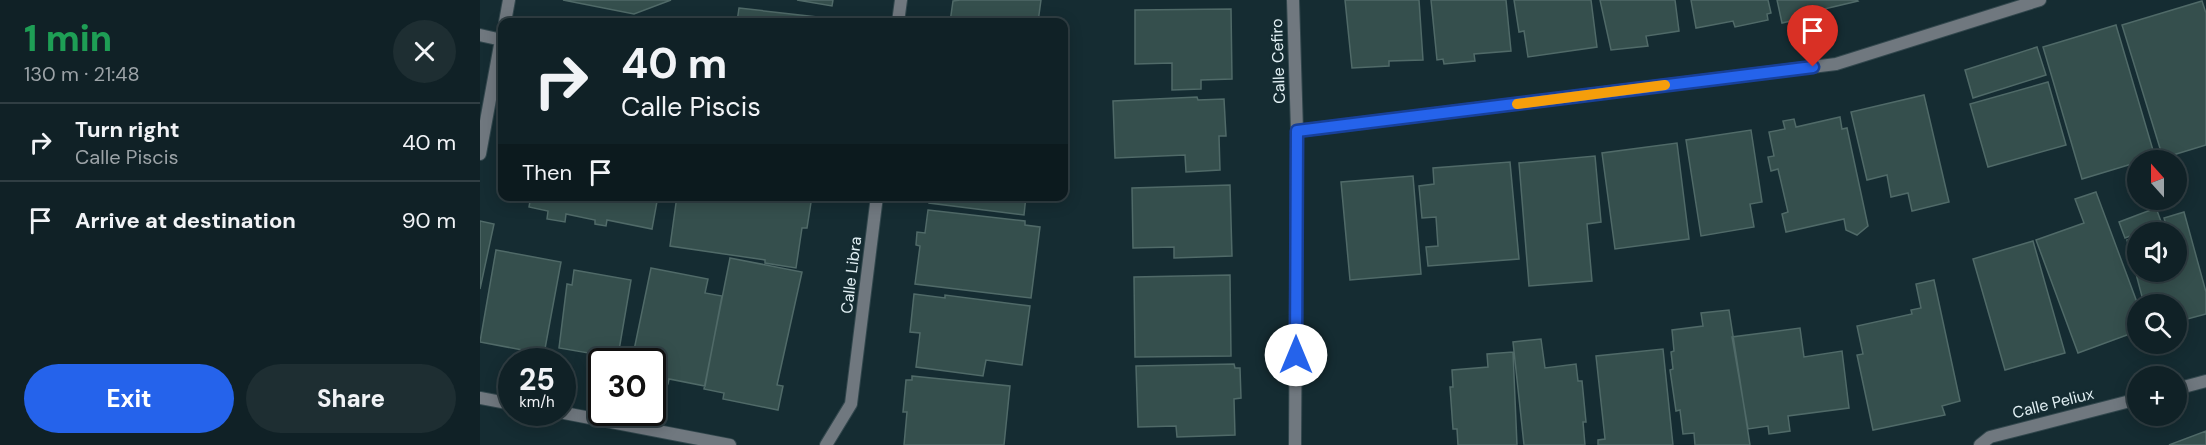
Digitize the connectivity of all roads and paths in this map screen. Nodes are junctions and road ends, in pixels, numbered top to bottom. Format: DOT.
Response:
graph roads {
  1 [pos="509,0"];
  2 [pos="901,0"];
  3 [pos="1293,0"];
  4 [pos="2040,0"];
  5 [pos="506,18"];
  6 [pos="899,18"];
  7 [pos="480,35"];
  8 [pos="498,37"];
  9 [pos="498,58"];
  10 [pos="1297,131"];
  11 [pos="480,154"];
  12 [pos="876,201"];
  13 [pos="2206,381"];
  14 [pos="2187,386"];
  15 [pos="480,398"];
  16 [pos="498,401"];
  17 [pos="2127,402"];
  18 [pos="576,415"];
  19 [pos="1295,444"];
  20 [pos="730,445"];
  21 [pos="826,445"];
  22 [pos="1980,445"];
  1 -- 5 [label="street"];
  2 -- 6 [label="street"];
  3 -- 10 [label="street, Calle Cefiro"];
  4 -- 10 [label="street"];
  7 -- 8 [label="street"];
  9 -- 11 [label="street"];
  10 -- 19 [label="street, Calle Cefiro"];
  12 -- 21 [label="street, Calle Libra"];
  13 -- 14 [label="street"];
  15 -- 16 [label="street"];
  17 -- 22 [label="street, Calle Peliux"];
  18 -- 20 [label="street"];
}
